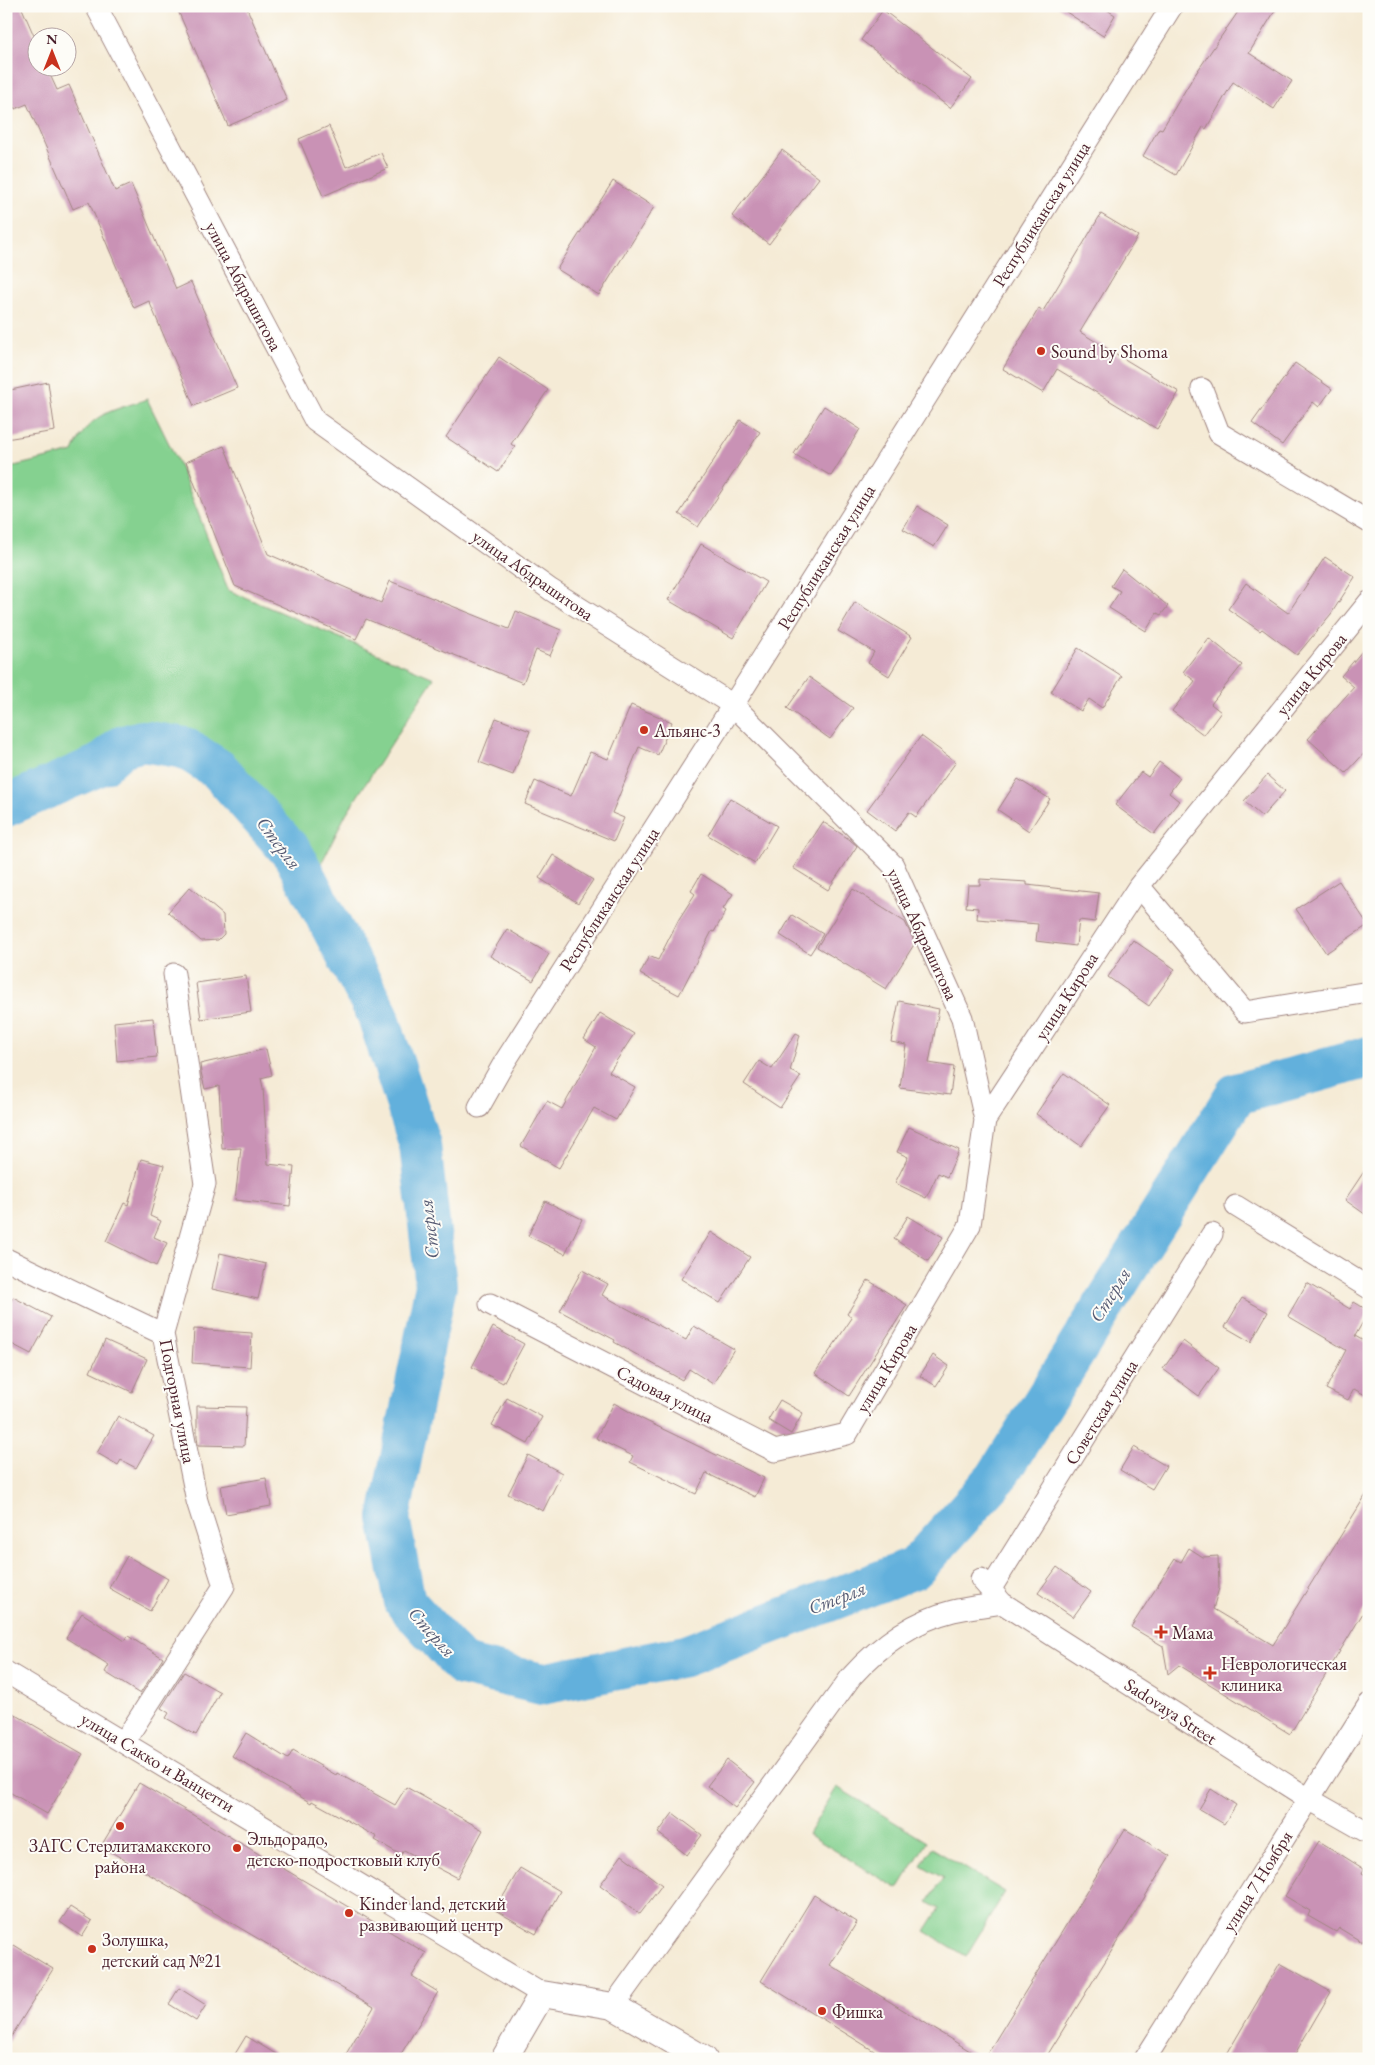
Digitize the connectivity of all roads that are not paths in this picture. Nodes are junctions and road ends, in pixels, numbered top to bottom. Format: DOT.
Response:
graph roads {
  1 [pos="96,6"];
  2 [pos="1172,6"];
  3 [pos="1202,389"];
  4 [pos="1369,522"];
  5 [pos="1369,602"];
  6 [pos="733,705"];
  7 [pos="1139,886"];
  8 [pos="174,974"];
  9 [pos="1369,992"];
  10 [pos="479,1107"];
  11 [pos="985,1120"];
  12 [pos="1236,1206"];
  13 [pos="1212,1234"];
  14 [pos="6,1259"];
  15 [pos="1369,1288"];
  16 [pos="490,1304"];
  17 [pos="163,1334"];
  18 [pos="847,1434"];
  19 [pos="991,1591"];
  20 [pos="6,1672"];
  21 [pos="1369,1704"];
  22 [pos="124,1742"];
  23 [pos="1309,1799"];
  24 [pos="1369,1833"];
  25 [pos="542,1994"];
  26 [pos="613,2006"];
  27 [pos="504,2059"];
  28 [pos="704,2059"];
  29 [pos="1145,2059"];
  1 -- 6 [label="street, улица Абдрашитова"];
  2 -- 6 [label="street, Республиканская улица"];
  3 -- 4 [label="street"];
  5 -- 7 [label="street, улица Кирова"];
  6 -- 10 [label="street, Республиканская улица"];
  6 -- 11 [label="street, улица Абдрашитова"];
  7 -- 9 [label="street"];
  7 -- 11 [label="street, улица Кирова"];
  8 -- 17 [label="street, Подгорная улица"];
  11 -- 18 [label="street, улица Кирова"];
  12 -- 15 [label="street"];
  13 -- 19 [label="street, Советская улица"];
  14 -- 17 [label="street"];
  16 -- 18 [label="street, Садовая улица"];
  17 -- 22 [label="street, Подгорная улица"];
  19 -- 23 [label="street, Sadovaya Street"];
  19 -- 26 [label="street"];
  20 -- 22 [label="street, улица Сакко и Ванцетти"];
  21 -- 23 [label="street, улица 7 Ноября"];
  22 -- 25 [label="street, улица Сакко и Ванцетти"];
  23 -- 24 [label="street, Sadovaya Street"];
  23 -- 29 [label="street, улица 7 Ноября"];
  25 -- 26 [label="street, улица Сакко и Ванцетти"];
  25 -- 27 [label="street"];
  26 -- 28 [label="street, улица Сакко и Ванцетти"];
}
